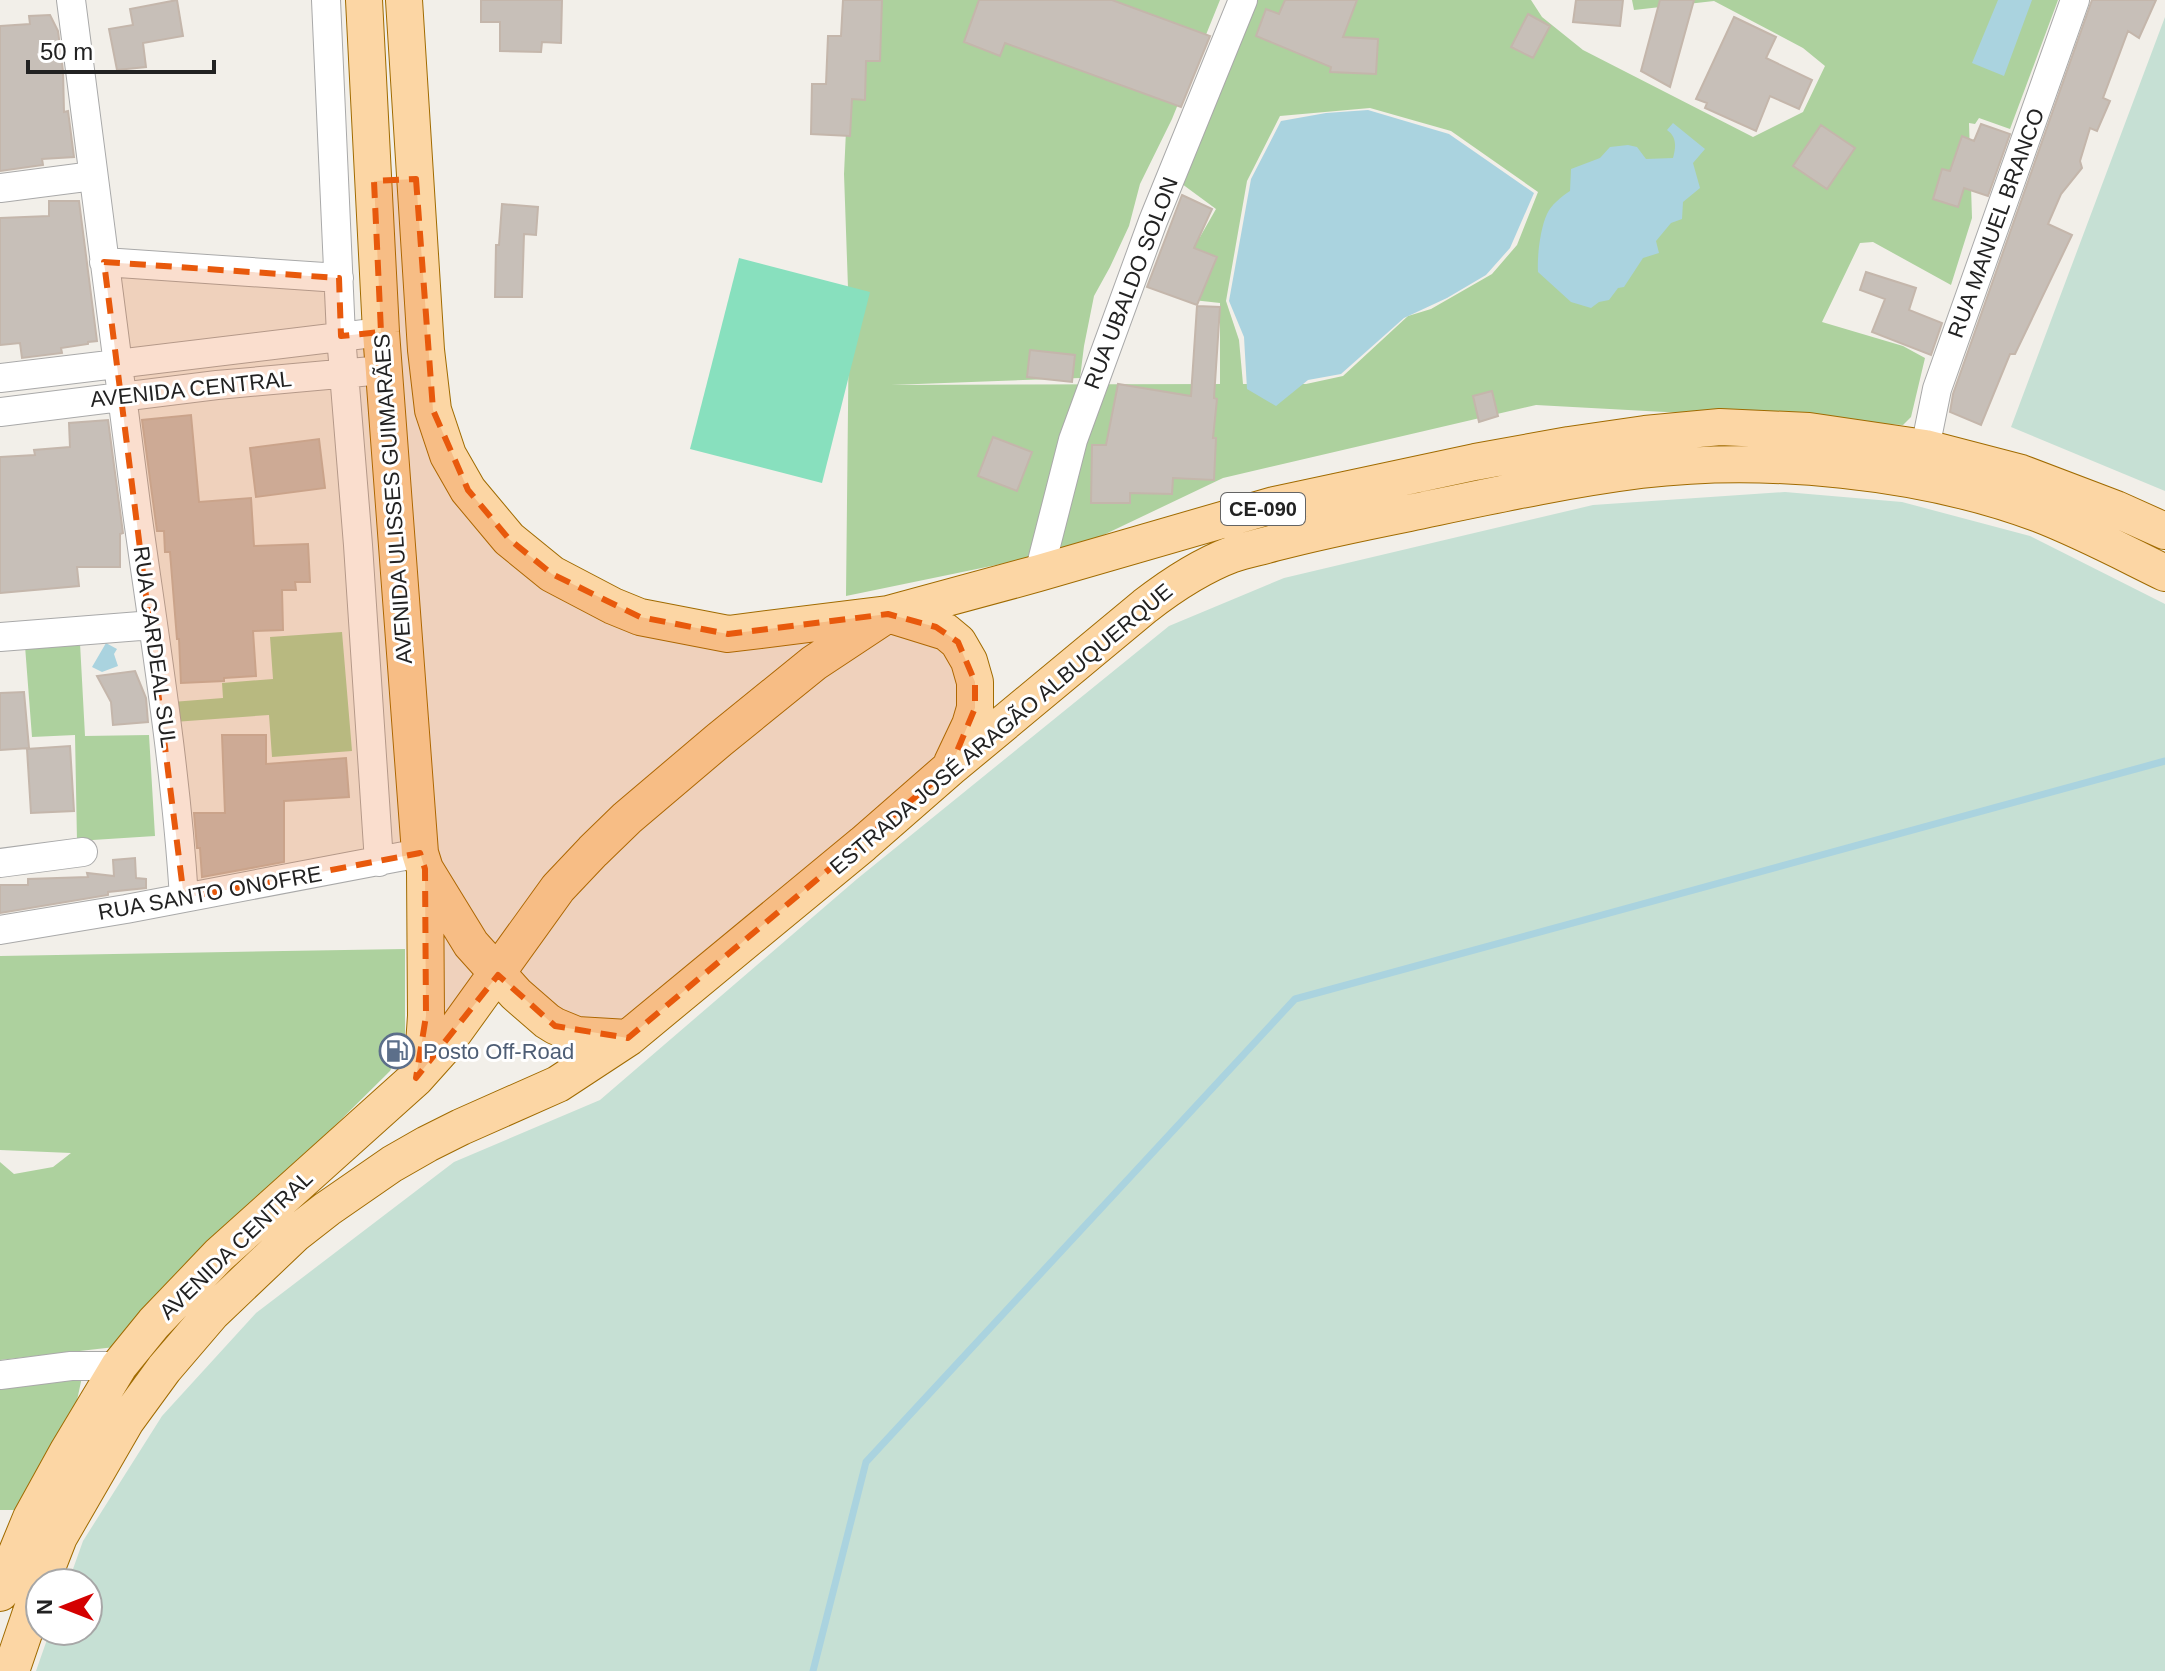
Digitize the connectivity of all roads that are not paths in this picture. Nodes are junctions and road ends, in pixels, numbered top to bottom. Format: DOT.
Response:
graph roads {
  1 [pos="71,0"];
  2 [pos="326,0"];
  3 [pos="364,0"];
  4 [pos="404,0"];
  5 [pos="1243,0"];
  6 [pos="2075,0"];
  7 [pos="93,176"];
  8 [pos="416,179"];
  9 [pos="374,181"];
  10 [pos="0,188"];
  11 [pos="104,262"];
  12 [pos="339,278"];
  13 [pos="381,332"];
  14 [pos="341,336"];
  15 [pos="118,363"];
  16 [pos="383,370"];
  17 [pos="344,373"];
  18 [pos="0,378"];
  19 [pos="121,396"];
  20 [pos="0,412"];
  21 [pos="1925,448"];
  22 [pos="2165,531"];
  23 [pos="1039,573"];
  24 [pos="2165,573"];
  25 [pos="888,614"];
  26 [pos="153,625"];
  27 [pos="0,637"];
  28 [pos="950,768"];
  29 [pos="83,852"];
  30 [pos="423,861"];
  31 [pos="379,862"];
  32 [pos="0,863"];
  33 [pos="184,898"];
  34 [pos="0,930"];
  35 [pos="498,975"];
  36 [pos="628,1038"];
  37 [pos="416,1078"];
  38 [pos="119,1366"];
  39 [pos="0,1375"];
  40 [pos="48,1567"];
  41 [pos="0,1593"];
  42 [pos="24,1633"];
  43 [pos="11,1671"];
  1 -- 7 [label="street, RUA CARDEAL SUL"];
  2 -- 12 [label="street"];
  3 -- 9 [label="main road, AVENIDA ULISSES GUIMARÃES"];
  4 -- 8 [label="main road, AVENIDA ULISSES GUIMARÃES"];
  5 -- 23 [label="street, RUA UBALDO SOLON"];
  6 -- 21 [label="street, RUA MANUEL BRANCO"];
  7 -- 10 [label="street"];
  7 -- 11 [label="street, RUA CARDEAL SUL"];
  8 -- 9 [label="main road"];
  8 -- 25 [label="main road, AVENIDA ULISSES GUIMARÃES"];
  9 -- 13 [label="main road, AVENIDA ULISSES GUIMARÃES"];
  11 -- 12 [label="street"];
  11 -- 15 [label="street, RUA CARDEAL SUL"];
  12 -- 14 [label="street"];
  13 -- 14 [label="street, AVENIDA CENTRAL"];
  13 -- 16 [label="main road, AVENIDA ULISSES GUIMARÃES"];
  14 -- 15 [label="street, AVENIDA CENTRAL"];
  14 -- 17 [label="street"];
  15 -- 18 [label="street, AVENIDA CENTRAL"];
  15 -- 19 [label="street, RUA CARDEAL SUL"];
  16 -- 17 [label="street, AVENIDA CENTRAL"];
  16 -- 30 [label="main road, AVENIDA ULISSES GUIMARÃES"];
  17 -- 19 [label="street, AVENIDA CENTRAL"];
  17 -- 31 [label="street"];
  19 -- 20 [label="street, AVENIDA CENTRAL"];
  19 -- 26 [label="street, RUA CARDEAL SUL"];
  21 -- 22 [label="main road, CE-090"];
  21 -- 23 [label="main road, CE-090"];
  23 -- 25 [label="main road, CE-090"];
  24 -- 28 [label="main road, ESTRADA JOSÉ ARAGÃO ALBUQUERQUE / CE-090"];
  25 -- 28 [label="main road"];
  25 -- 35 [label="main road, CE-090"];
  26 -- 27 [label="street"];
  26 -- 33 [label="street, RUA CARDEAL SUL"];
  28 -- 36 [label="main road, ESTRADA JOSÉ ARAGÃO ALBUQUERQUE / CE-090"];
  29 -- 32 [label="street"];
  30 -- 31 [label="street, RUA SANTO ONOFRE"];
  30 -- 35 [label="main road, AVENIDA ULISSES GUIMARÃES"];
  30 -- 37 [label="main road"];
  31 -- 33 [label="street, RUA SANTO ONOFRE"];
  33 -- 34 [label="street, RUA SANTO ONOFRE"];
  35 -- 36 [label="main road, AVENIDA ULISSES GUIMARÃES"];
  35 -- 37 [label="main road, AVENIDA CENTRAL / CE-090"];
  36 -- 40 [label="main road, AVENIDA CENTRAL / CE-090"];
  37 -- 38 [label="main road, AVENIDA CENTRAL / CE-090"];
  38 -- 39 [label="street"];
  38 -- 41 [label="main road, AVENIDA CENTRAL / CE-090"];
  42 -- 43 [label="main road, AVENIDA CENTRAL / CE-090"];
}
